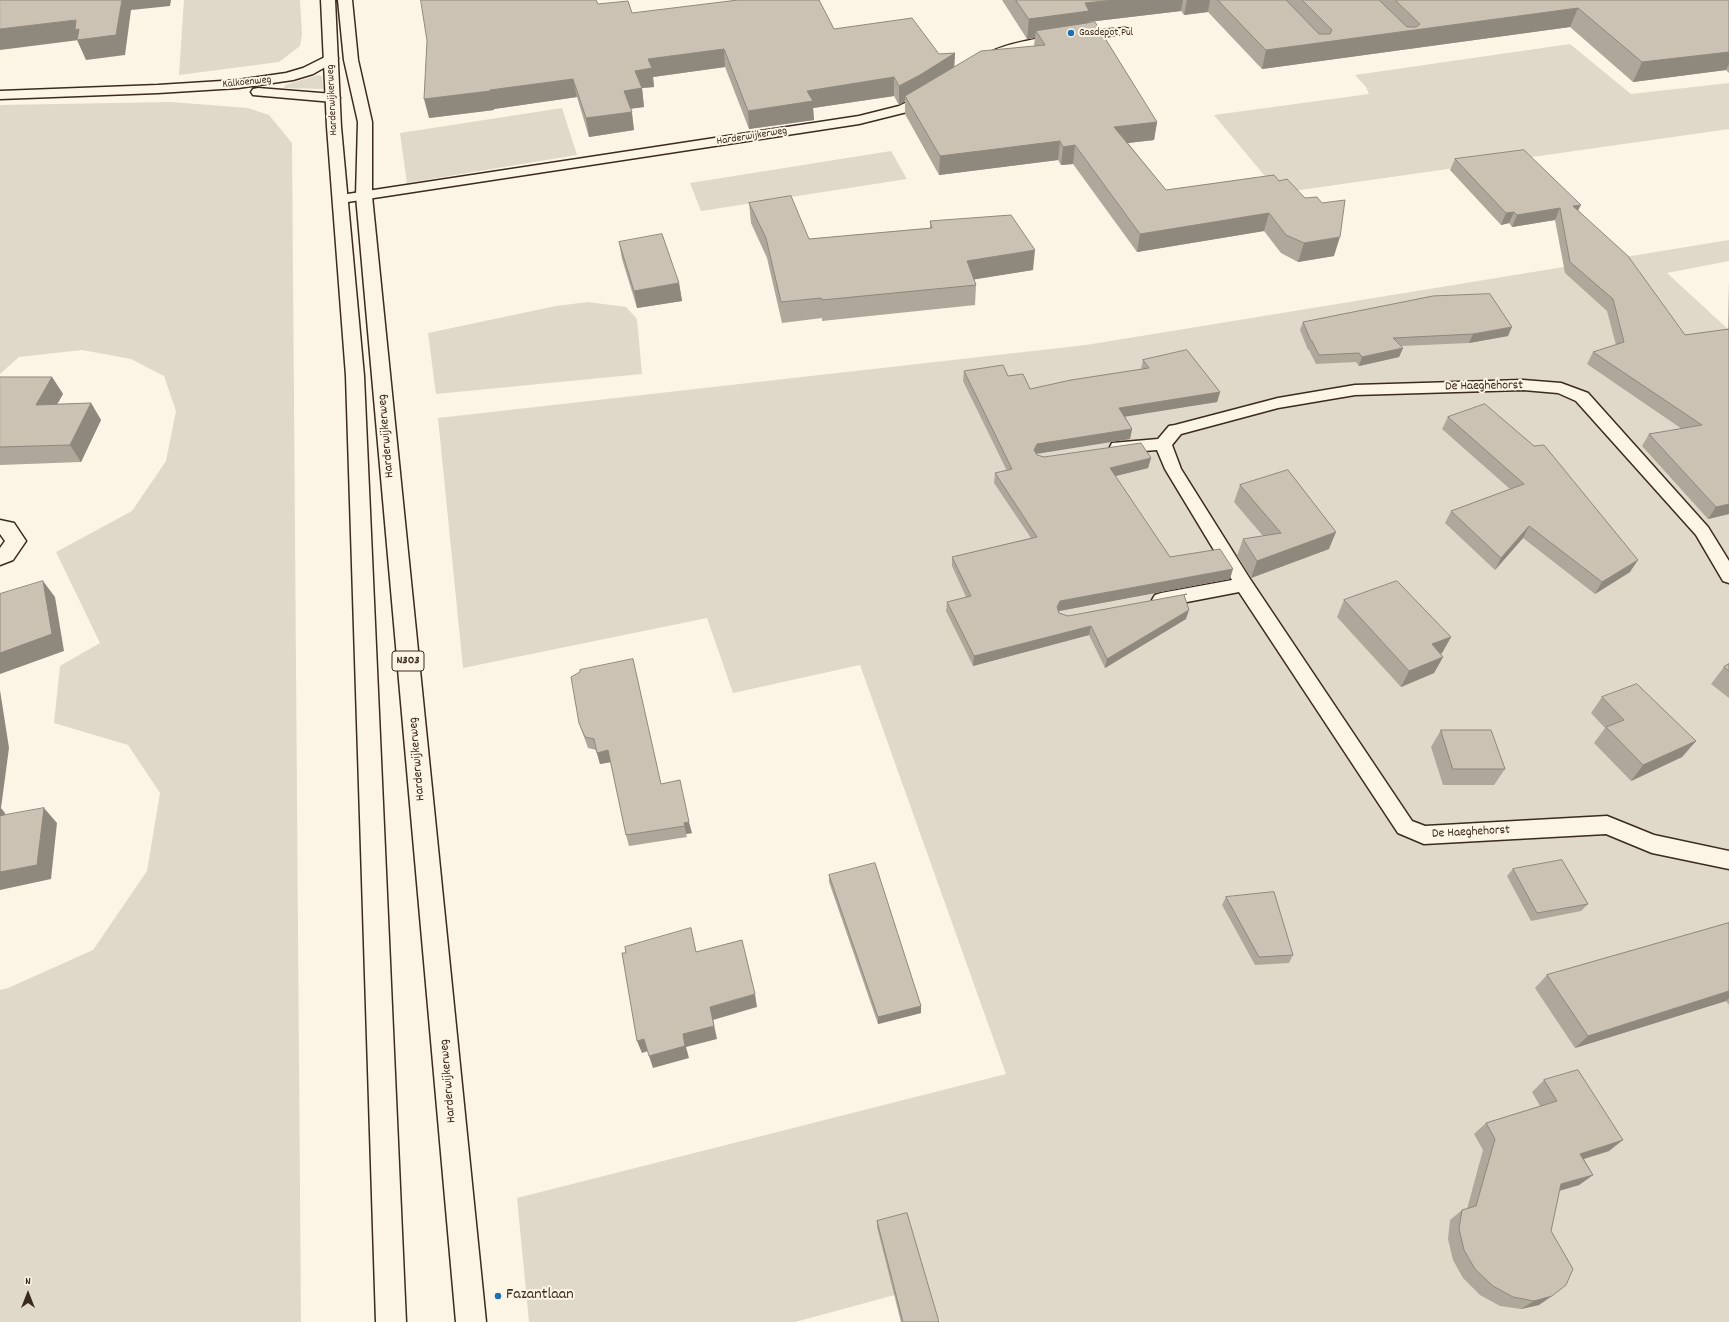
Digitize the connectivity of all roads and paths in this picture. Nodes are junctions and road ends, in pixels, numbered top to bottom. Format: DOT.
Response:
graph roads {
  1 [pos="328,0"];
  2 [pos="345,0"];
  3 [pos="1125,31"];
  4 [pos="332,58"];
  5 [pos="982,62"];
  6 [pos="158,89"];
  7 [pos="937,89"];
  8 [pos="0,95"];
  9 [pos="333,98"];
  10 [pos="364,196"];
  11 [pos="341,199"];
  12 [pos="1163,444"];
  13 [pos="1106,450"];
  14 [pos="0,527"];
  15 [pos="0,558"];
  16 [pos="1729,576"];
  17 [pos="1244,584"];
  18 [pos="1144,603"];
  19 [pos="1729,860"];
  20 [pos="391,1322"];
  21 [pos="472,1322"];
  1 -- 4 [label="main road, Harderwijkerweg"];
  2 -- 10 [label="main road, Harderwijkerweg / N303"];
  3 -- 5 [label="lane"];
  4 -- 6 [label="main road, Kalkoenweg"];
  4 -- 9 [label="main road, Harderwijkerweg"];
  6 -- 8 [label="main road, Kalkoenweg"];
  6 -- 9 [label="main road, Kalkoenweg"];
  7 -- 10 [label="lane, Harderwijkerweg"];
  9 -- 11 [label="main road, Harderwijkerweg"];
  10 -- 11 [label="lane, Harderwijkerweg"];
  10 -- 21 [label="main road, Harderwijkerweg / N303"];
  11 -- 20 [label="main road, Harderwijkerweg"];
  12 -- 13 [label="lane"];
  12 -- 16 [label="lane, De Haeghehorst"];
  12 -- 17 [label="lane, De Haeghehorst"];
  14 -- 15 [label="main road"];
  17 -- 18 [label="lane"];
  17 -- 19 [label="lane, De Haeghehorst"];
}
